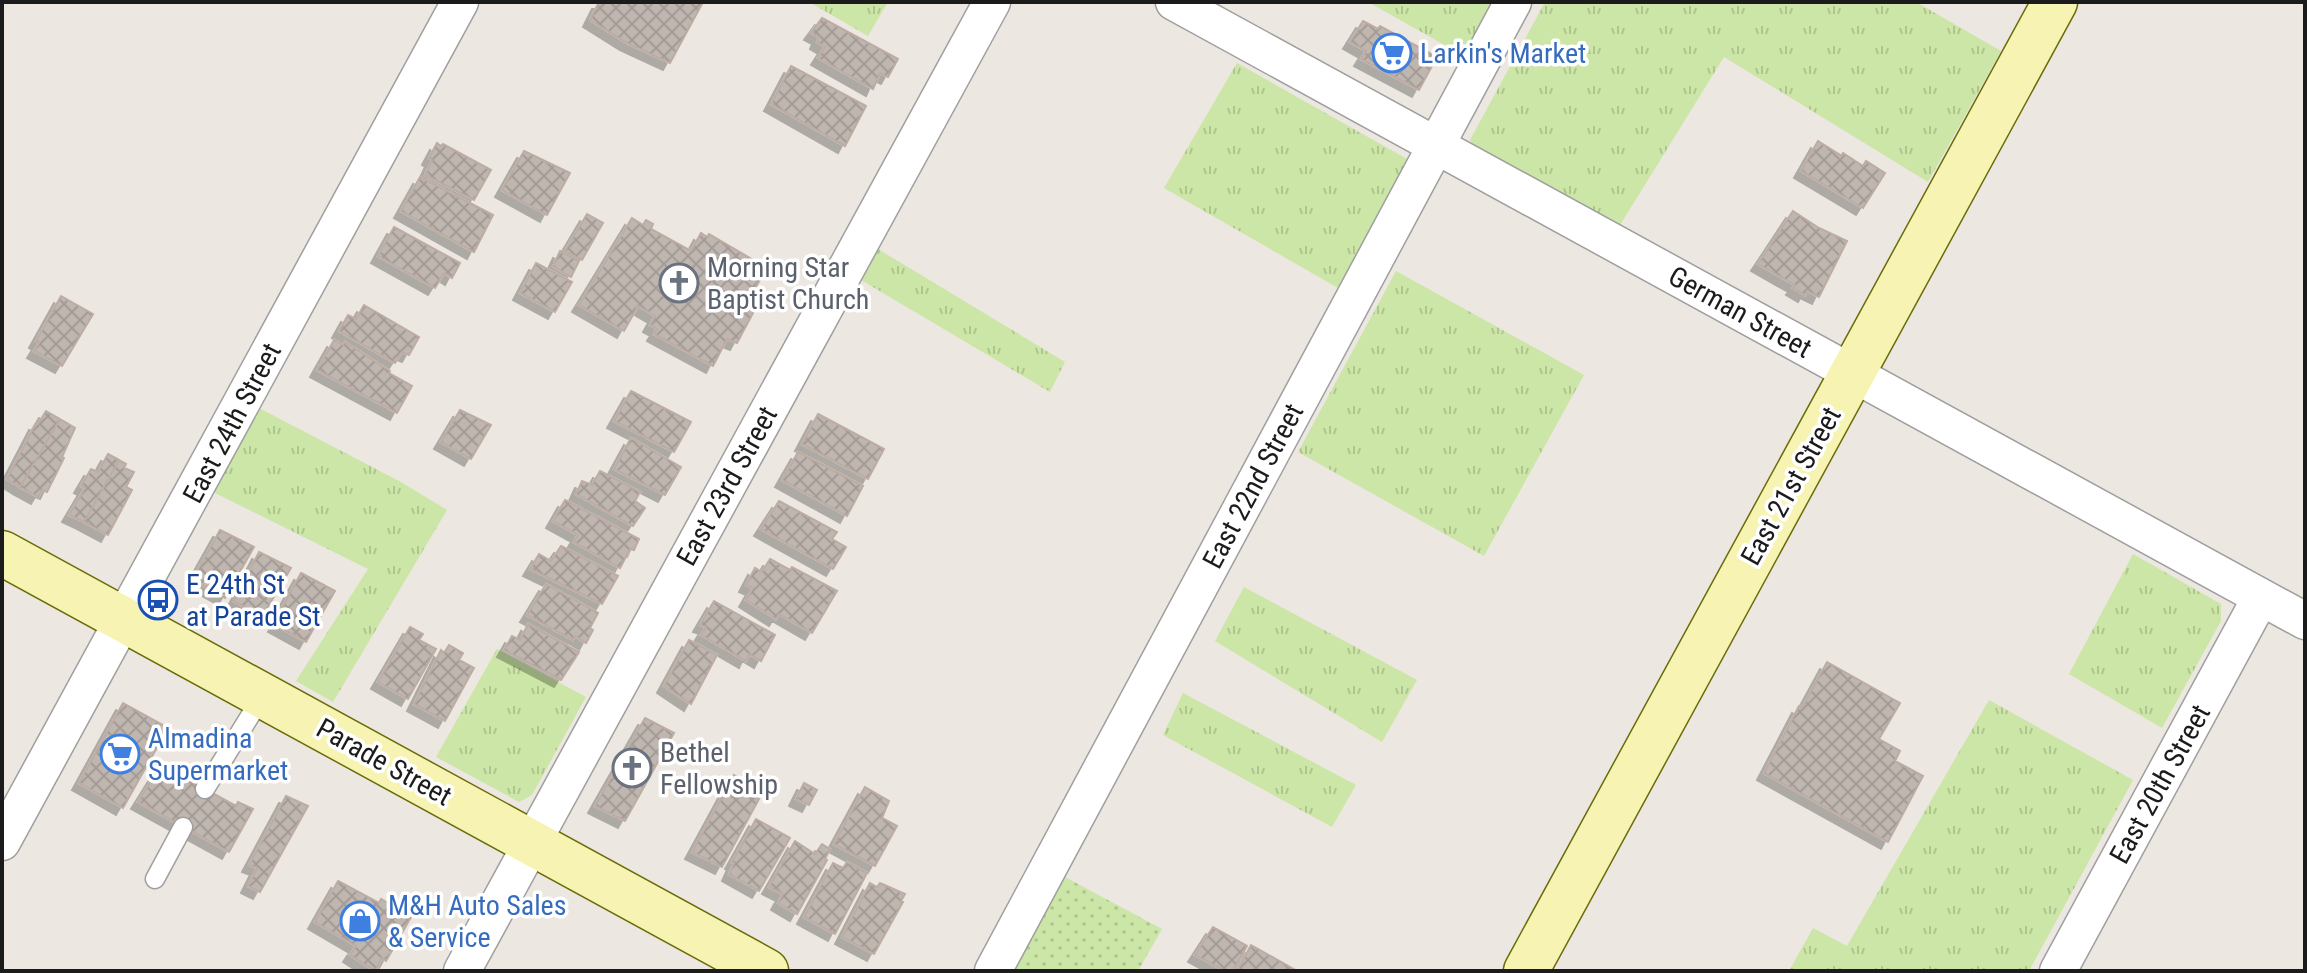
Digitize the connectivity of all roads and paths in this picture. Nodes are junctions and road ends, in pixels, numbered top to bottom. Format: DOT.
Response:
graph roads {
  1 [pos="460,2"];
  2 [pos="992,2"];
  3 [pos="1174,2"];
  4 [pos="1513,2"];
  5 [pos="2055,2"];
  6 [pos="1436,144"];
  7 [pos="1853,374"];
  8 [pos="2,553"];
  9 [pos="2261,597"];
  10 [pos="125,620"];
  11 [pos="2305,621"];
  12 [pos="263,695"];
  13 [pos="205,789"];
  14 [pos="183,827"];
  15 [pos="2,842"];
  16 [pos="532,843"];
  17 [pos="155,879"];
  18 [pos="462,971"];
  19 [pos="766,971"];
  20 [pos="993,971"];
  21 [pos="1526,971"];
  22 [pos="2058,971"];
  1 -- 10 [label="street, East 24th Street"];
  2 -- 16 [label="street, East 23rd Street"];
  3 -- 6 [label="street, German Street"];
  4 -- 6 [label="street, East 22nd Street"];
  5 -- 7 [label="street, East 21st Street"];
  6 -- 7 [label="street, German Street"];
  6 -- 20 [label="street, East 22nd Street"];
  7 -- 9 [label="street, German Street"];
  7 -- 21 [label="street, East 21st Street"];
  8 -- 10 [label="street, Parade Street"];
  9 -- 11 [label="street, German Street"];
  9 -- 22 [label="street, East 20th Street"];
  10 -- 12 [label="street, Parade Street"];
  10 -- 15 [label="street, East 24th Street"];
  12 -- 13 [label="lane"];
  12 -- 16 [label="street, Parade Street"];
  14 -- 17 [label="lane"];
  16 -- 18 [label="street, East 23rd Street"];
  16 -- 19 [label="street, Parade Street"];
}
